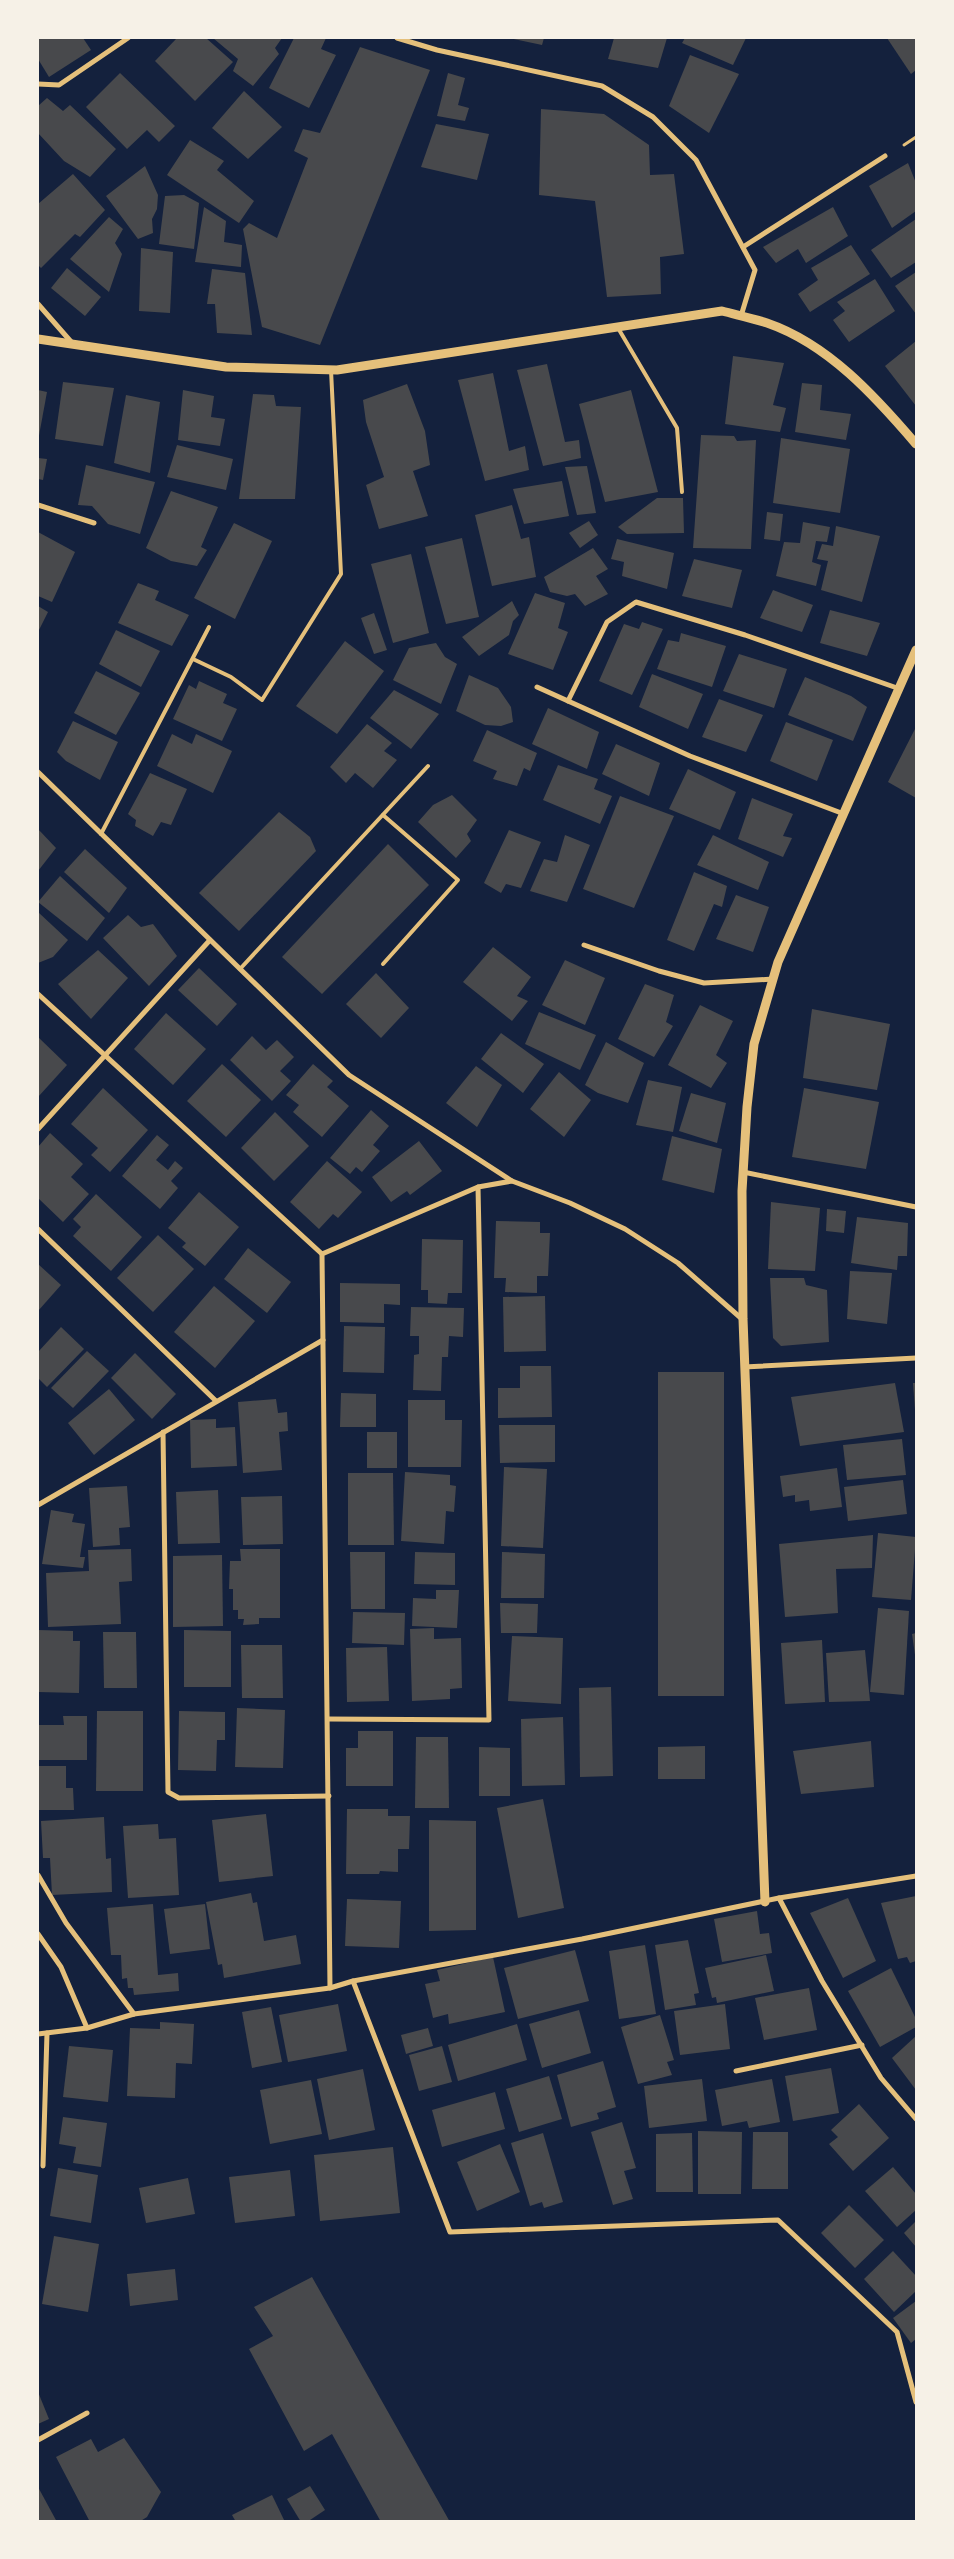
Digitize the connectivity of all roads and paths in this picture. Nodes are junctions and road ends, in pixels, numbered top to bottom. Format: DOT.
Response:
graph roads {
  1 [pos="128,38"];
  2 [pos="397,38"];
  3 [pos="38,84"];
  4 [pos="884,156"];
  5 [pos="743,247"];
  6 [pos="38,304"];
  7 [pos="741,316"];
  8 [pos="616,326"];
  9 [pos="38,339"];
  10 [pos="74,345"];
  11 [pos="330,370"];
  12 [pos="916,444"];
  13 [pos="682,492"];
  14 [pos="38,505"];
  15 [pos="94,523"];
  16 [pos="210,628"];
  17 [pos="916,650"];
  18 [pos="193,659"];
  19 [pos="537,687"];
  20 [pos="900,689"];
  21 [pos="568,701"];
  22 [pos="428,766"];
  23 [pos="38,772"];
  24 [pos="383,814"];
  25 [pos="844,814"];
  26 [pos="101,834"];
  27 [pos="210,940"];
  28 [pos="584,945"];
  29 [pos="383,964"];
  30 [pos="240,969"];
  31 [pos="773,980"];
  32 [pos="38,994"];
  33 [pos="104,1056"];
  34 [pos="38,1129"];
  35 [pos="743,1172"];
  36 [pos="512,1181"];
  37 [pos="478,1187"];
  38 [pos="916,1207"];
  39 [pos="38,1229"];
  40 [pos="322,1254"];
  41 [pos="743,1319"];
  42 [pos="322,1340"];
  43 [pos="916,1358"];
  44 [pos="744,1367"];
  45 [pos="216,1401"];
  46 [pos="163,1432"];
  47 [pos="38,1505"];
  48 [pos="328,1719"];
  49 [pos="329,1796"];
  50 [pos="38,1875"];
  51 [pos="916,1876"];
  52 [pos="779,1898"];
  53 [pos="765,1902"];
  54 [pos="38,1934"];
  55 [pos="353,1981"];
  56 [pos="330,1988"];
  57 [pos="134,2014"];
  58 [pos="87,2028"];
  59 [pos="47,2033"];
  60 [pos="38,2034"];
  61 [pos="862,2046"];
  62 [pos="736,2071"];
  63 [pos="916,2118"];
  64 [pos="43,2166"];
  65 [pos="916,2402"];
  66 [pos="87,2413"];
  67 [pos="38,2440"];
  1 -- 3 [label="street"];
  2 -- 5 [label="street"];
  4 -- 5 [label="street"];
  5 -- 7 [label="street"];
  6 -- 10 [label="street"];
  7 -- 8 [label="street"];
  7 -- 12 [label="street"];
  8 -- 11 [label="street"];
  8 -- 13 [label="lane"];
  9 -- 10 [label="street"];
  10 -- 11 [label="street"];
  11 -- 18 [label="lane"];
  14 -- 15 [label="street"];
  16 -- 18 [label="lane"];
  17 -- 20 [label="street"];
  18 -- 26 [label="lane"];
  19 -- 21 [label="street"];
  20 -- 21 [label="street"];
  20 -- 25 [label="street"];
  21 -- 25 [label="street"];
  22 -- 24 [label="lane"];
  23 -- 26 [label="street"];
  24 -- 29 [label="lane"];
  24 -- 30 [label="lane"];
  25 -- 31 [label="street"];
  26 -- 27 [label="street"];
  27 -- 30 [label="street"];
  27 -- 33 [label="street"];
  28 -- 31 [label="street"];
  30 -- 36 [label="street"];
  31 -- 35 [label="street"];
  32 -- 33 [label="street"];
  33 -- 34 [label="street"];
  33 -- 40 [label="street"];
  35 -- 38 [label="street"];
  35 -- 41 [label="street"];
  36 -- 37 [label="street"];
  36 -- 41 [label="street"];
  37 -- 40 [label="street"];
  37 -- 48 [label="street"];
  39 -- 45 [label="street"];
  40 -- 42 [label="street"];
  41 -- 44 [label="street"];
  42 -- 45 [label="street"];
  42 -- 48 [label="street"];
  43 -- 44 [label="street"];
  44 -- 53 [label="street"];
  45 -- 46 [label="street"];
  46 -- 47 [label="street"];
  46 -- 49 [label="street"];
  48 -- 49 [label="street"];
  49 -- 56 [label="street"];
  50 -- 57 [label="street"];
  51 -- 52 [label="street"];
  52 -- 53 [label="street"];
  52 -- 61 [label="street"];
  53 -- 55 [label="street"];
  54 -- 58 [label="street"];
  55 -- 56 [label="street"];
  55 -- 65 [label="street"];
  56 -- 57 [label="street"];
  57 -- 58 [label="street"];
  58 -- 59 [label="street"];
  59 -- 60 [label="street"];
  59 -- 64 [label="street"];
  61 -- 62 [label="street"];
  61 -- 63 [label="street"];
  66 -- 67 [label="street"];
}
